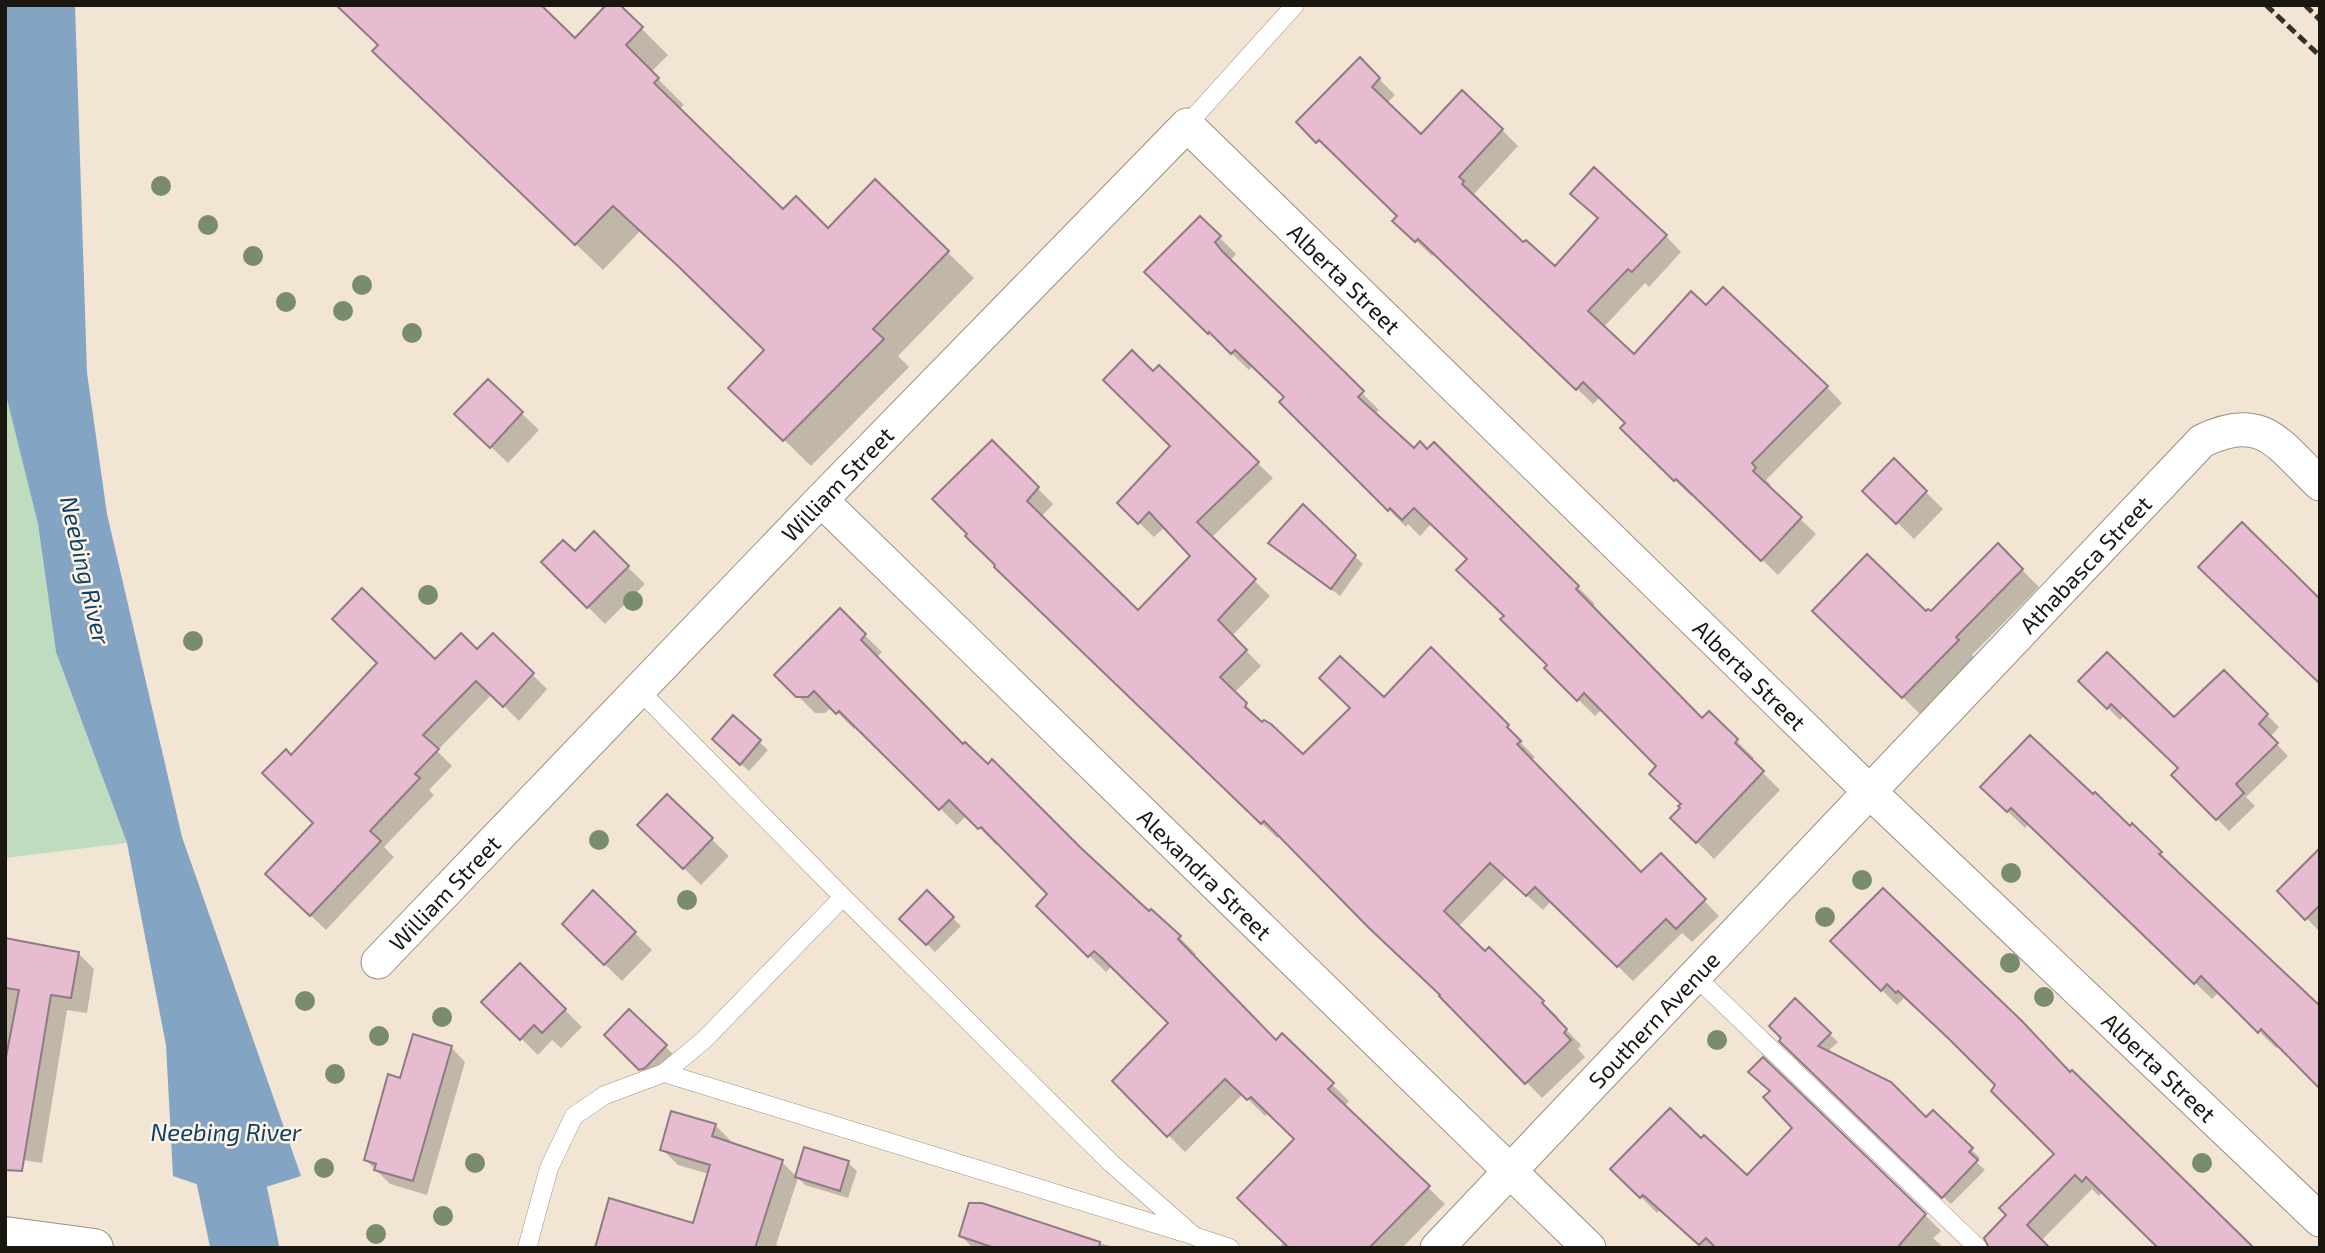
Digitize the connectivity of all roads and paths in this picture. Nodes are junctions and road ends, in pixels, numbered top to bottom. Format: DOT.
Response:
graph roads {
  1 [pos="1295,5"];
  2 [pos="1187,125"];
  3 [pos="2320,484"];
  4 [pos="821,500"];
  5 [pos="639,690"];
  6 [pos="1871,793"];
  7 [pos="843,897"];
  8 [pos="378,962"];
  9 [pos="1696,977"];
  10 [pos="664,1073"];
  11 [pos="1511,1172"];
  12 [pos="2320,1220"];
  13 [pos="5,1236"];
  14 [pos="1194,1236"];
  15 [pos="94,1248"];
  16 [pos="527,1248"];
  17 [pos="1230,1248"];
  18 [pos="1437,1248"];
  19 [pos="1589,1248"];
  20 [pos="1978,1248"];
  1 -- 2 [label="lane, William Street"];
  2 -- 4 [label="street, William Street"];
  2 -- 6 [label="street, Alberta Street"];
  3 -- 6 [label="street, Athabasca Street"];
  4 -- 5 [label="street, William Street"];
  4 -- 11 [label="street, Alexandra Street"];
  5 -- 7 [label="lane"];
  5 -- 8 [label="street, William Street"];
  6 -- 9 [label="street, Southern Avenue"];
  6 -- 12 [label="street, Alberta Street"];
  7 -- 10 [label="lane"];
  7 -- 14 [label="lane"];
  9 -- 11 [label="street, Southern Avenue"];
  9 -- 20 [label="lane"];
  10 -- 14 [label="lane"];
  10 -- 16 [label="lane"];
  11 -- 18 [label="street, Southern Avenue"];
  11 -- 19 [label="street, Alexandra Street"];
  13 -- 15 [label="main road"];
  14 -- 17 [label="lane"];
}
